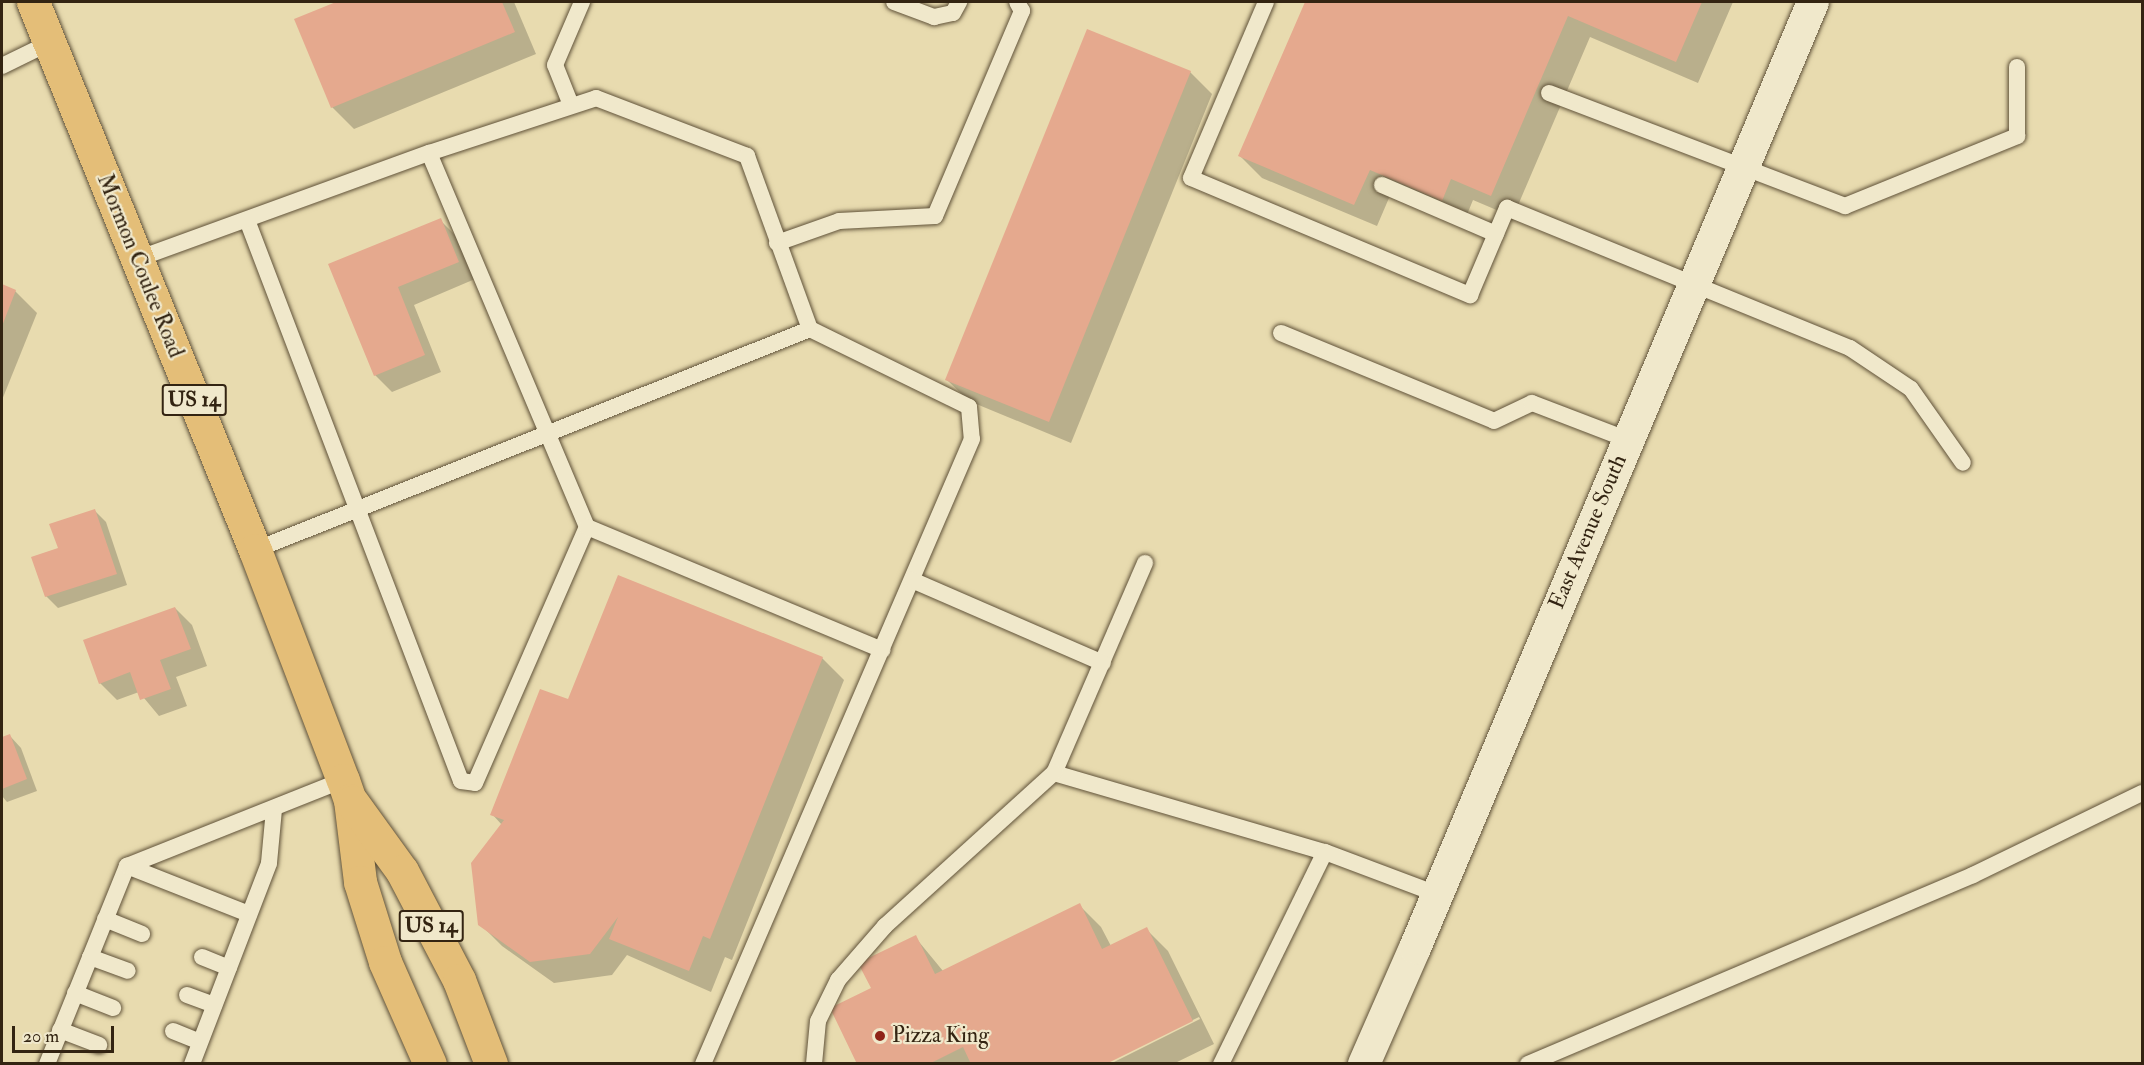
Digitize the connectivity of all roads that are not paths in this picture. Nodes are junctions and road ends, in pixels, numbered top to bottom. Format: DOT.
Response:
graph roads {
  1 [pos="33,2"];
  2 [pos="582,2"];
  3 [pos="894,2"];
  4 [pos="959,2"];
  5 [pos="1017,2"];
  6 [pos="1266,2"];
  7 [pos="1813,2"];
  8 [pos="49,43"];
  9 [pos="2,66"];
  10 [pos="2017,67"];
  11 [pos="1549,93"];
  12 [pos="571,105"];
  13 [pos="429,153"];
  14 [pos="1742,168"];
  15 [pos="1382,185"];
  16 [pos="246,220"];
  17 [pos="1496,234"];
  18 [pos="777,243"];
  19 [pos="137,259"];
  20 [pos="1694,285"];
  21 [pos="810,329"];
  22 [pos="1281,333"];
  23 [pos="548,434"];
  24 [pos="1626,440"];
  25 [pos="1963,463"];
  26 [pos="357,508"];
  27 [pos="587,527"];
  28 [pos="255,550"];
  29 [pos="1145,563"];
  30 [pos="912,580"];
  31 [pos="882,650"];
  32 [pos="1103,663"];
  33 [pos="1054,773"];
  34 [pos="347,790"];
  35 [pos="2142,793"];
  36 [pos="274,808"];
  37 [pos="1325,852"];
  38 [pos="127,866"];
  39 [pos="1437,894"];
  40 [pos="249,914"];
  41 [pos="105,920"];
  42 [pos="142,934"];
  43 [pos="90,957"];
  44 [pos="202,957"];
  45 [pos="229,968"];
  46 [pos="128,971"];
  47 [pos="75,993"];
  48 [pos="187,995"];
  49 [pos="214,1005"];
  50 [pos="113,1008"];
  51 [pos="60,1030"];
  52 [pos="173,1031"];
  53 [pos="200,1042"];
  54 [pos="99,1045"];
  55 [pos="47,1064"];
  56 [pos="192,1064"];
  57 [pos="430,1064"];
  58 [pos="491,1064"];
  59 [pos="704,1064"];
  60 [pos="814,1064"];
  61 [pos="1221,1064"];
  62 [pos="1364,1064"];
  63 [pos="1528,1064"];
  1 -- 8 [label="highway, Mormon Coulee Road / US 14"];
  2 -- 12 [label="lane"];
  3 -- 4 [label="lane"];
  5 -- 18 [label="lane"];
  6 -- 17 [label="lane"];
  7 -- 14 [label="street, East Avenue South"];
  8 -- 9 [label="lane"];
  8 -- 19 [label="highway, Mormon Coulee Road / US 14"];
  10 -- 14 [label="lane"];
  11 -- 14 [label="lane"];
  12 -- 13 [label="lane"];
  12 -- 18 [label="lane"];
  13 -- 16 [label="lane"];
  13 -- 23 [label="lane"];
  14 -- 20 [label="street, East Avenue South"];
  15 -- 17 [label="lane"];
  16 -- 19 [label="lane"];
  16 -- 26 [label="lane"];
  17 -- 20 [label="lane"];
  18 -- 21 [label="lane"];
  19 -- 28 [label="highway, Mormon Coulee Road / US 14"];
  20 -- 24 [label="street, East Avenue South"];
  20 -- 25 [label="lane"];
  21 -- 23 [label="lane"];
  21 -- 30 [label="lane"];
  22 -- 24 [label="lane"];
  23 -- 26 [label="lane"];
  23 -- 27 [label="lane"];
  24 -- 39 [label="street, East Avenue South"];
  26 -- 27 [label="lane"];
  26 -- 28 [label="lane"];
  27 -- 31 [label="lane"];
  28 -- 34 [label="highway, Mormon Coulee Road / US 14"];
  29 -- 32 [label="lane"];
  30 -- 31 [label="lane"];
  30 -- 32 [label="lane"];
  31 -- 59 [label="lane"];
  32 -- 33 [label="lane"];
  33 -- 37 [label="lane"];
  33 -- 60 [label="lane"];
  34 -- 36 [label="lane"];
  34 -- 57 [label="highway, Mormon Coulee Road / US 14"];
  34 -- 58 [label="highway, Mormon Coulee Road / US 14"];
  35 -- 63 [label="lane"];
  36 -- 38 [label="lane"];
  36 -- 40 [label="lane"];
  37 -- 39 [label="lane"];
  37 -- 61 [label="lane"];
  38 -- 40 [label="lane"];
  38 -- 41 [label="lane"];
  39 -- 62 [label="street, East Avenue South"];
  40 -- 45 [label="lane"];
  41 -- 42 [label="lane"];
  41 -- 43 [label="lane"];
  43 -- 46 [label="lane"];
  43 -- 47 [label="lane"];
  44 -- 45 [label="lane"];
  45 -- 49 [label="lane"];
  47 -- 50 [label="lane"];
  47 -- 51 [label="lane"];
  48 -- 49 [label="lane"];
  49 -- 53 [label="lane"];
  51 -- 54 [label="lane"];
  51 -- 55 [label="lane"];
  52 -- 53 [label="lane"];
  53 -- 56 [label="lane"];
}
